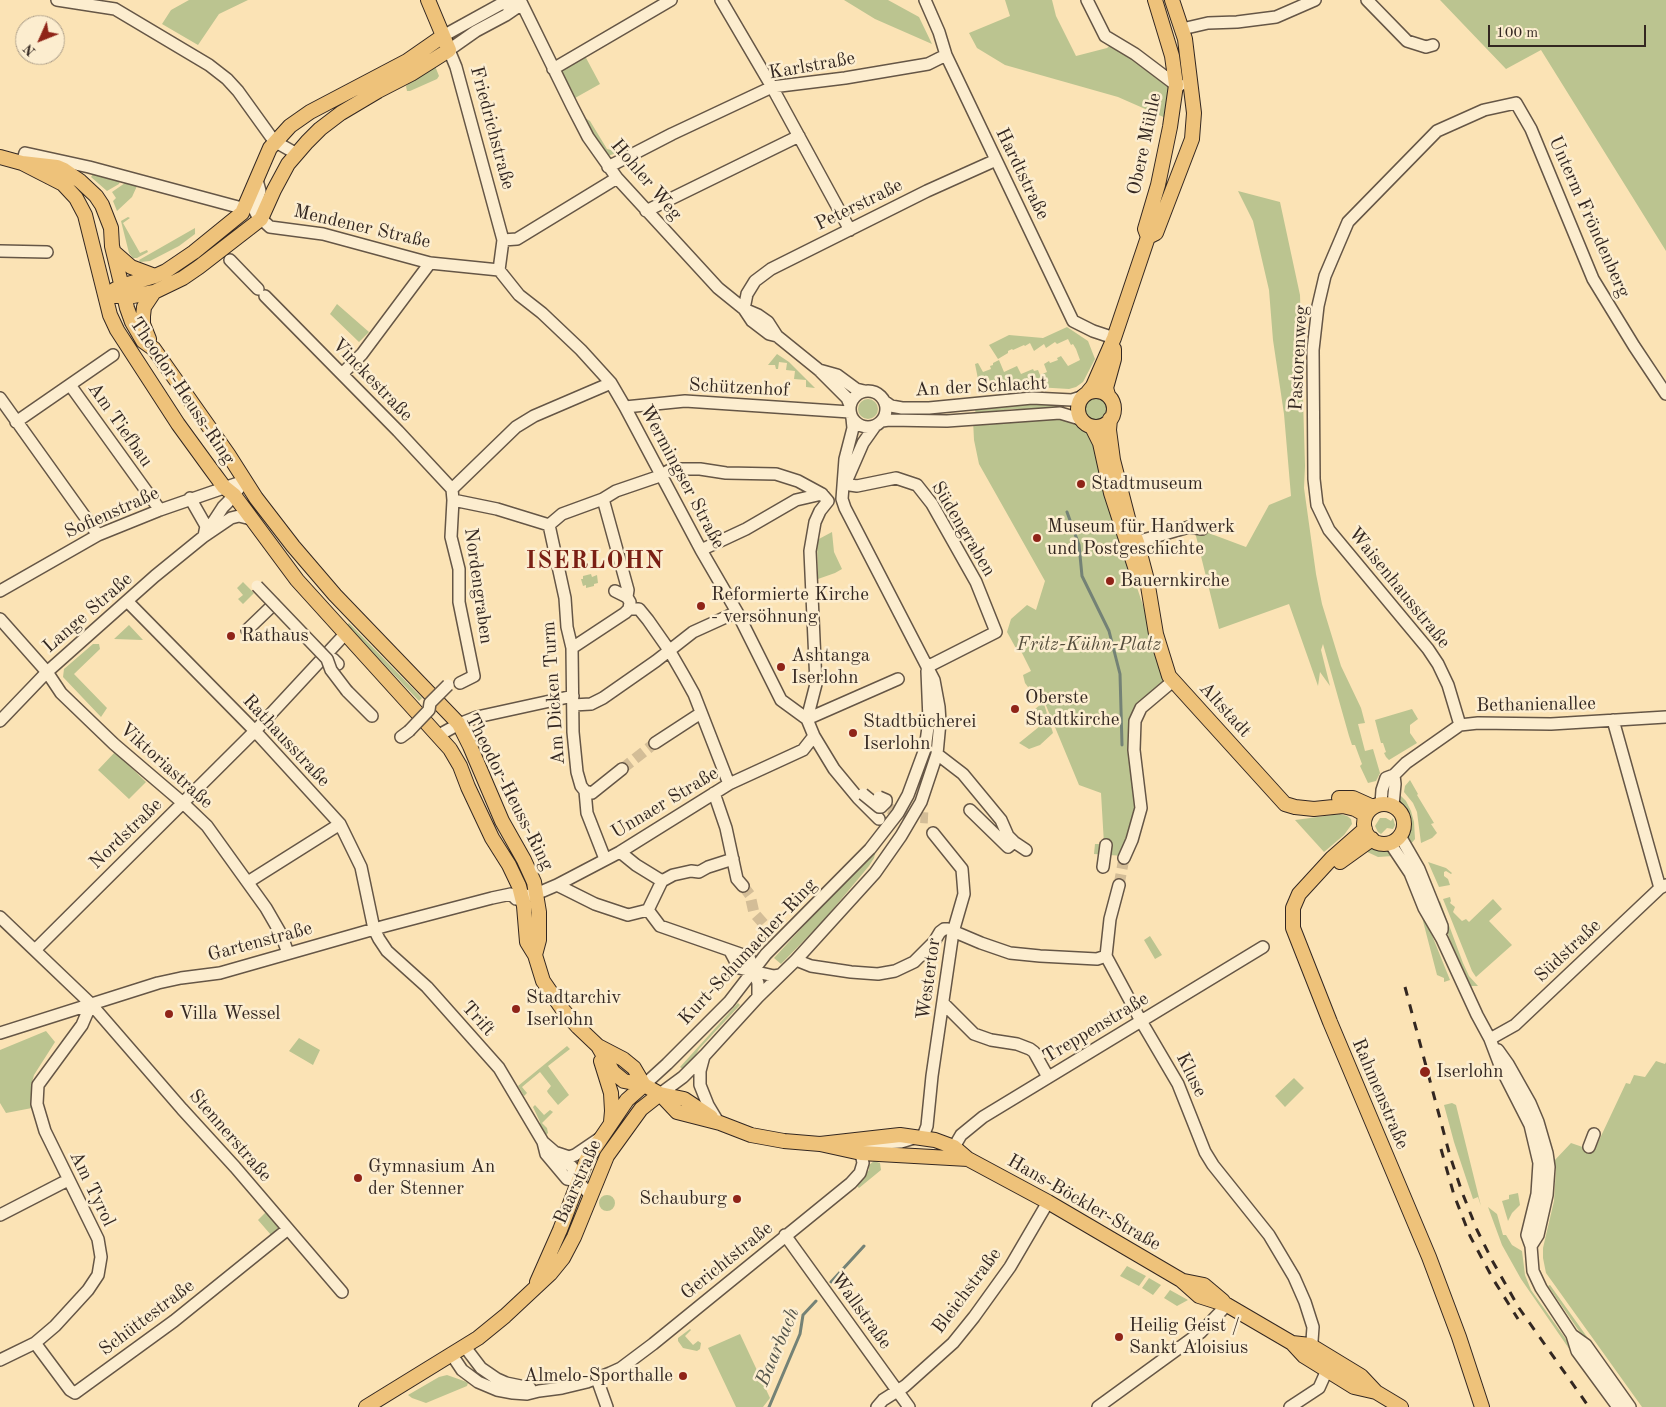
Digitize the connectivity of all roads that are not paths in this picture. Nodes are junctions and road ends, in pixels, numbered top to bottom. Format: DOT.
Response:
graph roads {
  1 [pos="57,0"];
  2 [pos="428,0"];
  3 [pos="671,0"];
  4 [pos="721,0"];
  5 [pos="925,0"];
  6 [pos="1087,0"];
  7 [pos="1155,0"];
  8 [pos="1172,0"];
  9 [pos="1315,0"];
  10 [pos="1367,0"];
  11 [pos="521,2"];
  12 [pos="94,3"];
  13 [pos="1182,29"];
  14 [pos="443,36"];
  15 [pos="1433,44"];
  16 [pos="449,50"];
  17 [pos="946,55"];
  18 [pos="553,69"];
  19 [pos="1176,85"];
  20 [pos="1190,86"];
  21 [pos="772,87"];
  22 [pos="1516,103"];
  23 [pos="799,136"];
  24 [pos="274,141"];
  25 [pos="297,154"];
  26 [pos="0,157"];
  27 [pos="996,160"];
  28 [pos="22,163"];
  29 [pos="608,167"];
  30 [pos="617,178"];
  31 [pos="257,180"];
  32 [pos="646,211"];
  33 [pos="242,212"];
  34 [pos="261,218"];
  35 [pos="850,230"];
  36 [pos="1148,237"];
  37 [pos="503,240"];
  38 [pos="0,251"];
  39 [pos="47,252"];
  40 [pos="115,253"];
  41 [pos="230,260"];
  42 [pos="430,263"];
  43 [pos="499,270"];
  44 [pos="155,276"];
  45 [pos="122,291"];
  46 [pos="154,292"];
  47 [pos="747,294"];
  48 [pos="519,295"];
  49 [pos="104,296"];
  50 [pos="727,297"];
  51 [pos="510,303"];
  52 [pos="744,309"];
  53 [pos="1114,338"];
  54 [pos="154,349"];
  55 [pos="113,355"];
  56 [pos="819,370"];
  57 [pos="342,374"];
  58 [pos="611,383"];
  59 [pos="70,385"];
  60 [pos="864,392"];
  61 [pos="1666,394"];
  62 [pos="1084,395"];
  63 [pos="1108,395"];
  64 [pos="0,398"];
  65 [pos="884,401"];
  66 [pos="626,407"];
  67 [pos="851,412"];
  68 [pos="1110,420"];
  69 [pos="16,422"];
  70 [pos="1086,423"];
  71 [pos="878,424"];
  72 [pos="662,475"];
  73 [pos="244,481"];
  74 [pos="843,490"];
  75 [pos="229,491"];
  76 [pos="453,495"];
  77 [pos="825,497"];
  78 [pos="190,498"];
  79 [pos="603,499"];
  80 [pos="160,510"];
  81 [pos="251,519"];
  82 [pos="549,524"];
  83 [pos="1202,529"];
  84 [pos="1329,530"];
  85 [pos="98,535"];
  86 [pos="203,537"];
  87 [pos="1132,543"];
  88 [pos="701,550"];
  89 [pos="257,586"];
  90 [pos="0,591"];
  91 [pos="615,591"];
  92 [pos="128,602"];
  93 [pos="628,603"];
  94 [pos="272,606"];
  95 [pos="737,612"];
  96 [pos="0,619"];
  97 [pos="247,630"];
  98 [pos="346,634"];
  99 [pos="572,648"];
  100 [pos="669,650"];
  101 [pos="927,667"];
  102 [pos="47,672"];
  103 [pos="476,676"];
  104 [pos="898,679"];
  105 [pos="1173,682"];
  106 [pos="460,683"];
  107 [pos="573,700"];
  108 [pos="701,713"];
  109 [pos="372,716"];
  110 [pos="1666,718"];
  111 [pos="807,719"];
  112 [pos="1613,720"];
  113 [pos="0,721"];
  114 [pos="458,724"];
  115 [pos="1460,725"];
  116 [pos="255,731"];
  117 [pos="405,734"];
  118 [pos="439,735"];
  119 [pos="814,736"];
  120 [pos="655,743"];
  121 [pos="937,754"];
  122 [pos="622,769"];
  123 [pos="844,782"];
  124 [pos="729,784"];
  125 [pos="585,791"];
  126 [pos="714,793"];
  127 [pos="863,795"];
  128 [pos="183,803"];
  129 [pos="970,810"];
  130 [pos="1375,817"];
  131 [pos="879,819"];
  132 [pos="340,824"];
  133 [pos="933,834"];
  134 [pos="1395,839"];
  135 [pos="877,841"];
  136 [pos="1014,842"];
  137 [pos="1106,845"];
  138 [pos="1026,850"];
  139 [pos="620,852"];
  140 [pos="889,853"];
  141 [pos="1124,858"];
  142 [pos="605,859"];
  143 [pos="733,859"];
  144 [pos="1103,867"];
  145 [pos="662,881"];
  146 [pos="248,882"];
  147 [pos="557,885"];
  148 [pos="1119,885"];
  149 [pos="743,886"];
  150 [pos="1663,886"];
  151 [pos="529,895"];
  152 [pos="648,910"];
  153 [pos="0,917"];
  154 [pos="374,930"];
  155 [pos="953,932"];
  156 [pos="1263,947"];
  157 [pos="35,950"];
  158 [pos="288,953"];
  159 [pos="1106,956"];
  160 [pos="796,960"];
  161 [pos="753,970"];
  162 [pos="780,975"];
  163 [pos="758,997"];
  164 [pos="943,1003"];
  165 [pos="91,1004"];
  166 [pos="1141,1020"];
  167 [pos="0,1033"];
  168 [pos="1490,1040"];
  169 [pos="598,1046"];
  170 [pos="705,1054"];
  171 [pos="1048,1077"];
  172 [pos="644,1085"];
  173 [pos="660,1094"];
  174 [pos="611,1122"];
  175 [pos="720,1123"];
  176 [pos="1594,1134"];
  177 [pos="601,1137"];
  178 [pos="918,1138"];
  179 [pos="543,1142"];
  180 [pos="820,1144"];
  181 [pos="954,1147"];
  182 [pos="1589,1147"];
  183 [pos="557,1153"];
  184 [pos="861,1153"];
  185 [pos="968,1160"];
  186 [pos="68,1180"];
  187 [pos="578,1181"];
  188 [pos="590,1195"];
  189 [pos="1048,1202"];
  190 [pos="0,1215"];
  191 [pos="288,1230"];
  192 [pos="785,1235"];
  193 [pos="534,1288"];
  194 [pos="342,1292"];
  195 [pos="1227,1305"];
  196 [pos="1572,1335"];
  197 [pos="1459,1337"];
  198 [pos="35,1343"];
  199 [pos="1292,1343"];
  200 [pos="1310,1345"];
  201 [pos="465,1347"];
  202 [pos="452,1356"];
  203 [pos="0,1360"];
  204 [pos="1339,1363"];
  205 [pos="1587,1364"];
  206 [pos="1327,1370"];
  207 [pos="597,1379"];
  208 [pos="1357,1381"];
  209 [pos="539,1391"];
  210 [pos="897,1391"];
  211 [pos="366,1407"];
  212 [pos="607,1407"];
  213 [pos="876,1407"];
  214 [pos="909,1407"];
  215 [pos="1098,1407"];
  216 [pos="1290,1407"];
  217 [pos="1401,1407"];
  218 [pos="1482,1407"];
  219 [pos="1490,1407"];
  220 [pos="1618,1407"];
  221 [pos="1624,1407"];
  222 [pos="1630,1407"];
  1 -- 12 [label="street"];
  2 -- 14 [label="main road, Friedrichstraße"];
  3 -- 18 [label="street"];
  4 -- 21 [label="street"];
  5 -- 17 [label="street, Hardtstraße"];
  6 -- 19 [label="street"];
  7 -- 19 [label="main road, Obere Mühle"];
  8 -- 13 [label="main road, Obere Mühle"];
  9 -- 13 [label="street"];
  10 -- 15 [label="street"];
  11 -- 14 [label="street"];
  11 -- 16 [label="street"];
  11 -- 18 [label="street, Hohler Weg"];
  12 -- 24 [label="street"];
  13 -- 20 [label="main road, Obere Mühle"];
  14 -- 16 [label="main road, Friedrichstraße"];
  14 -- 24 [label="main road"];
  16 -- 25 [label="main road"];
  16 -- 37 [label="street, Friedrichstraße"];
  17 -- 21 [label="street, Karlstraße"];
  17 -- 27 [label="street, Hardtstraße"];
  18 -- 29 [label="street, Hohler Weg"];
  19 -- 20 [label="street"];
  19 -- 36 [label="main road, Obere Mühle"];
  20 -- 36 [label="main road, Obere Mühle"];
  21 -- 23 [label="street"];
  21 -- 29 [label="street, Karlstraße"];
  22 -- 61 [label="street, Unterm Fröndenberg"];
  22 -- 84 [label="street, Pastorenweg"];
  23 -- 32 [label="street"];
  23 -- 35 [label="street"];
  24 -- 25 [label="street"];
  24 -- 31 [label="main road"];
  25 -- 34 [label="main road"];
  26 -- 28 [label="main road"];
  27 -- 35 [label="street, Peterstraße"];
  27 -- 53 [label="street, Hardtstraße"];
  28 -- 33 [label="street"];
  28 -- 40 [label="main road, Theodor-Heuss-Ring"];
  28 -- 49 [label="main road, Theodor-Heuss-Ring"];
  29 -- 30 [label="street, Hohler Weg"];
  30 -- 32 [label="street, Hohler Weg"];
  30 -- 37 [label="street"];
  31 -- 33 [label="main road"];
  31 -- 34 [label="street"];
  32 -- 50 [label="street, Hohler Weg"];
  33 -- 44 [label="main road"];
  34 -- 42 [label="street, Mendener Straße"];
  34 -- 46 [label="main road"];
  35 -- 47 [label="street, Peterstraße"];
  36 -- 53 [label="main road, Obere Mühle"];
  37 -- 43 [label="street, Friedrichstraße"];
  38 -- 39 [label="street"];
  40 -- 44 [label="main road"];
  40 -- 45 [label="main road, Theodor-Heuss-Ring"];
  41 -- 57 [label="street, Vinckestraße"];
  42 -- 43 [label="street, Mendener Straße"];
  42 -- 57 [label="street"];
  43 -- 48 [label="street, Wermingser Straße"];
  44 -- 45 [label="main road"];
  45 -- 46 [label="main road"];
  45 -- 49 [label="main road"];
  45 -- 54 [label="main road, Theodor-Heuss-Ring"];
  46 -- 54 [label="main road"];
  47 -- 50 [label="street"];
  47 -- 52 [label="street, Peterstraße"];
  48 -- 51 [label="street"];
  48 -- 58 [label="street, Wermingser Straße"];
  49 -- 75 [label="main road, Theodor-Heuss-Ring"];
  50 -- 52 [label="street, Hohler Weg"];
  52 -- 56 [label="street, Hohler Weg"];
  53 -- 62 [label="main road, Obere Mühle"];
  53 -- 63 [label="main road, Obere Mühle"];
  54 -- 73 [label="main road, Theodor-Heuss-Ring"];
  55 -- 59 [label="street"];
  56 -- 60 [label="street, Hohler Weg"];
  56 -- 67 [label="street, Hohler Weg"];
  57 -- 76 [label="street, Vinckestraße"];
  58 -- 66 [label="street, Wermingser Straße"];
  58 -- 76 [label="street"];
  59 -- 69 [label="street"];
  59 -- 80 [label="street, Am Tiefbau"];
  60 -- 65 [label="street"];
  60 -- 67 [label="street"];
  62 -- 63 [label="main road"];
  62 -- 65 [label="street, An der Schlacht"];
  62 -- 70 [label="main road"];
  63 -- 68 [label="main road"];
  64 -- 69 [label="street"];
  65 -- 71 [label="street"];
  66 -- 67 [label="street, Schützenhof"];
  66 -- 72 [label="street, Wermingser Straße"];
  67 -- 71 [label="street"];
  67 -- 74 [label="street, Kurt-Schumacher-Ring"];
  68 -- 70 [label="main road"];
  68 -- 87 [label="main road, Altstadt"];
  69 -- 85 [label="street"];
  70 -- 71 [label="street, An der Schlacht"];
  70 -- 87 [label="main road, Altstadt"];
  71 -- 74 [label="street"];
  72 -- 77 [label="street"];
  72 -- 79 [label="street"];
  72 -- 88 [label="street, Wermingser Straße"];
  73 -- 75 [label="street, Sofienstraße"];
  73 -- 114 [label="main road, Theodor-Heuss-Ring"];
  74 -- 77 [label="street, Südengraben"];
  74 -- 101 [label="street, Kurt-Schumacher-Ring"];
  74 -- 101 [label="street, Südengraben"];
  75 -- 78 [label="street, Sofienstraße"];
  75 -- 81 [label="main road, Theodor-Heuss-Ring"];
  75 -- 86 [label="street, Lange Straße"];
  76 -- 82 [label="street"];
  76 -- 103 [label="street, Nordengraben"];
  77 -- 88 [label="street, Südengraben"];
  77 -- 111 [label="street"];
  78 -- 80 [label="street, Sofienstraße"];
  78 -- 86 [label="street"];
  79 -- 82 [label="street"];
  79 -- 93 [label="street"];
  80 -- 85 [label="street, Sofienstraße"];
  81 -- 86 [label="street, Lange Straße"];
  81 -- 98 [label="main road, Theodor-Heuss-Ring"];
  82 -- 99 [label="street, Am Dicken Turm"];
  83 -- 87 [label="street"];
  84 -- 115 [label="street, Waisenhausstraße"];
  85 -- 90 [label="street, Sofienstraße"];
  86 -- 92 [label="street, Lange Straße"];
  87 -- 105 [label="main road, Altstadt"];
  88 -- 95 [label="street, Wermingser Straße"];
  89 -- 94 [label="street, bridge"];
  91 -- 93 [label="street"];
  92 -- 102 [label="street, Lange Straße"];
  92 -- 116 [label="street, Rathausstraße"];
  93 -- 99 [label="street"];
  93 -- 100 [label="street"];
  94 -- 97 [label="street"];
  94 -- 109 [label="street, bridge"];
  95 -- 100 [label="street"];
  95 -- 111 [label="street, Wermingser Straße"];
  96 -- 102 [label="street, Viktoriastraße"];
  98 -- 116 [label="street, Nordstraße"];
  98 -- 118 [label="main road, Theodor-Heuss-Ring"];
  99 -- 107 [label="street, Am Dicken Turm"];
  100 -- 107 [label="street"];
  100 -- 108 [label="street"];
  101 -- 121 [label="street, Kurt-Schumacher-Ring"];
  101 -- 135 [label="street, Kurt-Schumacher-Ring"];
  102 -- 113 [label="street, Lange Straße"];
  102 -- 128 [label="street, Viktoriastraße"];
  103 -- 106 [label="street"];
  103 -- 117 [label="street, bridge"];
  104 -- 111 [label="street"];
  105 -- 130 [label="main road, Altstadt"];
  105 -- 141 [label="street"];
  107 -- 114 [label="street"];
  107 -- 125 [label="street, Am Dicken Turm"];
  108 -- 120 [label="street"];
  108 -- 124 [label="street"];
  110 -- 112 [label="street, Bethanienallee"];
  111 -- 119 [label="street"];
  112 -- 115 [label="street, Bethanienallee"];
  112 -- 150 [label="street"];
  114 -- 118 [label="street"];
  114 -- 151 [label="main road, Theodor-Heuss-Ring"];
  115 -- 130 [label="street, Bethanienallee"];
  116 -- 128 [label="street, Nordstraße"];
  116 -- 132 [label="street, Rathausstraße"];
  118 -- 151 [label="main road, Theodor-Heuss-Ring"];
  119 -- 123 [label="street"];
  119 -- 124 [label="street, Unnaer Straße"];
  121 -- 136 [label="street"];
  121 -- 140 [label="street, Kurt-Schumacher-Ring"];
  122 -- 125 [label="street"];
  123 -- 127 [label="street"];
  123 -- 131 [label="street"];
  124 -- 126 [label="street, Unnaer Straße"];
  125 -- 142 [label="street, Am Dicken Turm"];
  126 -- 139 [label="street, Unnaer Straße"];
  126 -- 143 [label="street"];
  128 -- 146 [label="street, Viktoriastraße"];
  128 -- 157 [label="street, Nordstraße"];
  129 -- 136 [label="street"];
  130 -- 134 [label="main road, Altstadt"];
  130 -- 134 [label="main road"];
  130 -- 197 [label="main road, Rahmenstraße"];
  132 -- 146 [label="street"];
  132 -- 154 [label="street, Rathausstraße"];
  133 -- 155 [label="street, Westertor"];
  134 -- 168 [label="street"];
  135 -- 140 [label="street"];
  135 -- 161 [label="street, Kurt-Schumacher-Ring"];
  136 -- 138 [label="street"];
  137 -- 144 [label="street"];
  139 -- 142 [label="street, Unnaer Straße"];
  139 -- 145 [label="street"];
  140 -- 160 [label="street, Kurt-Schumacher-Ring"];
  142 -- 147 [label="street, Unnaer Straße"];
  143 -- 145 [label="street"];
  143 -- 149 [label="street"];
  145 -- 152 [label="street"];
  146 -- 158 [label="street, Viktoriastraße"];
  147 -- 151 [label="street, Unnaer Straße"];
  147 -- 152 [label="street"];
  148 -- 159 [label="street"];
  150 -- 168 [label="street, Südstraße"];
  151 -- 154 [label="street, Gartenstraße"];
  151 -- 169 [label="main road, Theodor-Heuss-Ring"];
  152 -- 161 [label="street"];
  153 -- 157 [label="street, Stennerstraße"];
  154 -- 158 [label="street, Gartenstraße"];
  154 -- 179 [label="street, Trift"];
  155 -- 159 [label="street"];
  155 -- 160 [label="street"];
  155 -- 164 [label="street, Westertor"];
  156 -- 166 [label="street, Treppenstraße"];
  157 -- 165 [label="street, Stennerstraße"];
  158 -- 165 [label="street, Gartenstraße"];
  159 -- 166 [label="street, Kluse"];
  160 -- 162 [label="street, Kurt-Schumacher-Ring"];
  161 -- 162 [label="street"];
  161 -- 163 [label="street"];
  161 -- 172 [label="street, Kurt-Schumacher-Ring"];
  162 -- 163 [label="street, Kurt-Schumacher-Ring"];
  163 -- 170 [label="street, Kurt-Schumacher-Ring"];
  164 -- 171 [label="street"];
  164 -- 178 [label="street, Westertor"];
  165 -- 167 [label="street, Gartenstraße"];
  165 -- 186 [label="street, Am Tyrol"];
  165 -- 191 [label="street, Stennerstraße"];
  166 -- 171 [label="street, Treppenstraße"];
  166 -- 200 [label="street, Kluse"];
  168 -- 196 [label="street"];
  169 -- 172 [label="main road, Theodor-Heuss-Ring"];
  169 -- 172 [label="main road, Theodor-Heuss-Ring"];
  169 -- 174 [label="main road"];
  170 -- 173 [label="street, Kurt-Schumacher-Ring"];
  170 -- 175 [label="street"];
  171 -- 181 [label="street, Treppenstraße"];
  172 -- 173 [label="main road, Theodor-Heuss-Ring"];
  172 -- 174 [label="main road, Baarstraße"];
  173 -- 175 [label="main road, Hans-Böckler-Straße"];
  173 -- 175 [label="main road, Hans-Böckler-Straße"];
  173 -- 188 [label="main road, Baarstraße"];
  174 -- 177 [label="main road, Baarstraße"];
  175 -- 180 [label="main road, Hans-Böckler-Straße"];
  176 -- 182 [label="street"];
  177 -- 183 [label="street"];
  177 -- 187 [label="main road, Baarstraße"];
  178 -- 180 [label="main road, Hans-Böckler-Straße"];
  178 -- 181 [label="main road, Hans-Böckler-Straße"];
  178 -- 184 [label="street"];
  179 -- 183 [label="street, Trift"];
  179 -- 187 [label="street, Trift"];
  180 -- 184 [label="main road, Hans-Böckler-Straße"];
  181 -- 185 [label="main road, Hans-Böckler-Straße"];
  183 -- 187 [label="street, Trift"];
  184 -- 185 [label="main road, Hans-Böckler-Straße"];
  184 -- 192 [label="street, Gerichtstraße"];
  185 -- 189 [label="main road, Hans-Böckler-Straße"];
  186 -- 190 [label="street"];
  186 -- 198 [label="street, Am Tyrol"];
  187 -- 188 [label="street, Trift"];
  187 -- 193 [label="main road, Baarstraße"];
  188 -- 193 [label="main road, Baarstraße"];
  189 -- 195 [label="main road, Hans-Böckler-Straße"];
  189 -- 210 [label="street, Bleichstraße"];
  191 -- 194 [label="street, Stennerstraße"];
  191 -- 198 [label="street, Schüttestraße"];
  192 -- 207 [label="street, Gerichtstraße"];
  192 -- 210 [label="street, Wallstraße"];
  193 -- 201 [label="main road, Baarstraße"];
  195 -- 199 [label="main road, Hans-Böckler-Straße"];
  195 -- 215 [label="street"];
  196 -- 205 [label="street"];
  196 -- 222 [label="street"];
  197 -- 218 [label="main road, Rahmenstraße"];
  197 -- 219 [label="main road, Rahmenstraße"];
  198 -- 203 [label="street, Am Tyrol"];
  199 -- 200 [label="main road, Hans-Böckler-Straße"];
  199 -- 206 [label="main road, Hans-Böckler-Straße"];
  200 -- 204 [label="main road, Hans-Böckler-Straße"];
  201 -- 202 [label="main road, Baarstraße"];
  201 -- 209 [label="street, Gerichtstraße"];
  202 -- 209 [label="street, Gerichtstraße"];
  202 -- 211 [label="main road, Baarstraße"];
  204 -- 206 [label="street"];
  204 -- 208 [label="main road, Hans-Böckler-Straße"];
  205 -- 220 [label="street"];
  205 -- 221 [label="street"];
  206 -- 208 [label="main road, Hans-Böckler-Straße"];
  206 -- 216 [label="street"];
  207 -- 209 [label="street, Gerichtstraße"];
  207 -- 212 [label="street"];
  208 -- 217 [label="main road, Hans-Böckler-Straße"];
  210 -- 213 [label="street, Bleichstraße"];
  210 -- 214 [label="street, Wallstraße"];
}
